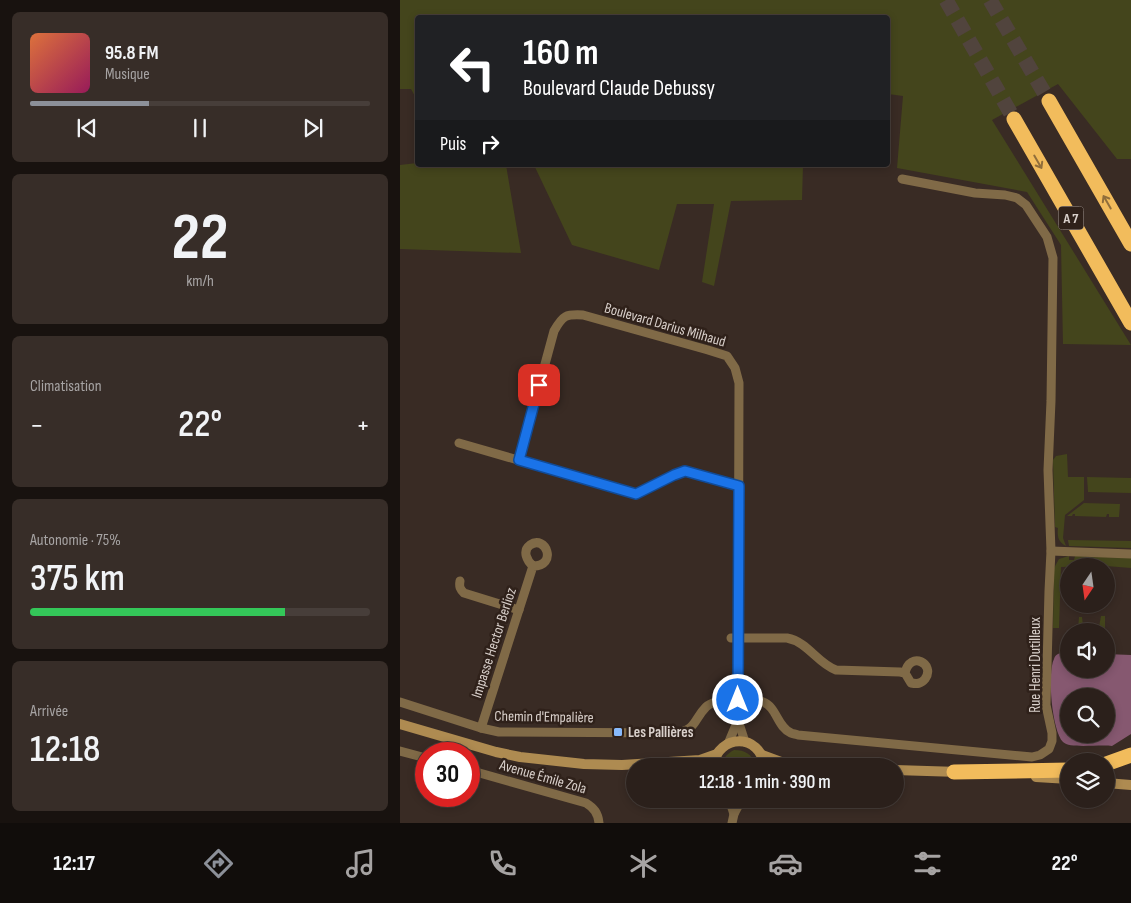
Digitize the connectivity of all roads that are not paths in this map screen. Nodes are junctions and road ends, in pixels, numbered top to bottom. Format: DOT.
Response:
graph roads {
  1 [pos="1049,101"];
  2 [pos="1014,119"];
  3 [pos="902,179"];
  4 [pos="1131,244"];
  5 [pos="1130,321"];
  6 [pos="459,443"];
  7 [pos="519,460"];
  8 [pos="739,486"];
  9 [pos="1051,551"];
  10 [pos="1131,554"];
  11 [pos="533,566"];
  12 [pos="460,581"];
  13 [pos="519,610"];
  14 [pos="734,638"];
  15 [pos="905,673"];
  16 [pos="738,700"];
  17 [pos="400,702"];
  18 [pos="738,720"];
  19 [pos="400,724"];
  20 [pos="481,728"];
  21 [pos="745,742"];
  22 [pos="728,744"];
  23 [pos="400,751"];
  24 [pos="717,754"];
  25 [pos="415,755"];
  26 [pos="762,755"];
  27 [pos="1131,755"];
  28 [pos="715,758"];
  29 [pos="763,758"];
  30 [pos="770,758"];
  31 [pos="1115,761"];
  32 [pos="622,765"];
  33 [pos="626,765"];
  34 [pos="904,770"];
  35 [pos="1060,770"];
  36 [pos="954,772"];
  37 [pos="480,773"];
  38 [pos="1060,778"];
  39 [pos="1131,780"];
  40 [pos="1115,781"];
  41 [pos="1115,782"];
  42 [pos="1131,785"];
  43 [pos="599,822"];
  4 -- 1 [label="highway, A 7, one-way"];
  2 -- 5 [label="highway, A 7, one-way"];
  3 -- 9 [label="street, Rue Henri Dutilleux"];
  6 -- 7 [label="street"];
  7 -- 8 [label="street"];
  7 -- 8 [label="street, Boulevard Darius Milhaud"];
  8 -- 14 [label="street, Boulevard Darius Milhaud"];
  9 -- 10 [label="street"];
  9 -- 16 [label="street, Rue Henri Dutilleux"];
  11 -- 13 [label="street, Impasse Hector Berlioz"];
  12 -- 13 [label="street"];
  13 -- 20 [label="street, Impasse Hector Berlioz"];
  14 -- 15 [label="street"];
  14 -- 16 [label="street, Boulevard Darius Milhaud"];
  16 -- 18 [label="street, Boulevard Darius Milhaud"];
  16 -- 20 [label="street, Chemin d'Empalière"];
  17 -- 20 [label="street, Chemin d'Empalière"];
  18 -- 21 [label="street, Boulevard Darius Milhaud"];
  18 -- 22 [label="street, Boulevard Darius Milhaud"];
  19 -- 32 [label="main road"];
  21 -- 22 [label="main road"];
  21 -- 26 [label="main road"];
  22 -- 24 [label="main road"];
  23 -- 25 [label="street"];
  24 -- 28 [label="main road"];
  24 -- 32 [label="main road"];
  26 -- 29 [label="main road"];
  26 -- 30 [label="main road"];
  27 -- 31 [label="highway"];
  32 -- 33 [label="main road"];
  34 -- 36 [label="main road"];
  35 -- 36 [label="highway"];
  36 -- 38 [label="main road"];
  37 -- 43 [label="street, Avenue Émile Zola"];
  39 -- 40 [label="main road"];
  41 -- 42 [label="main road"];
}
